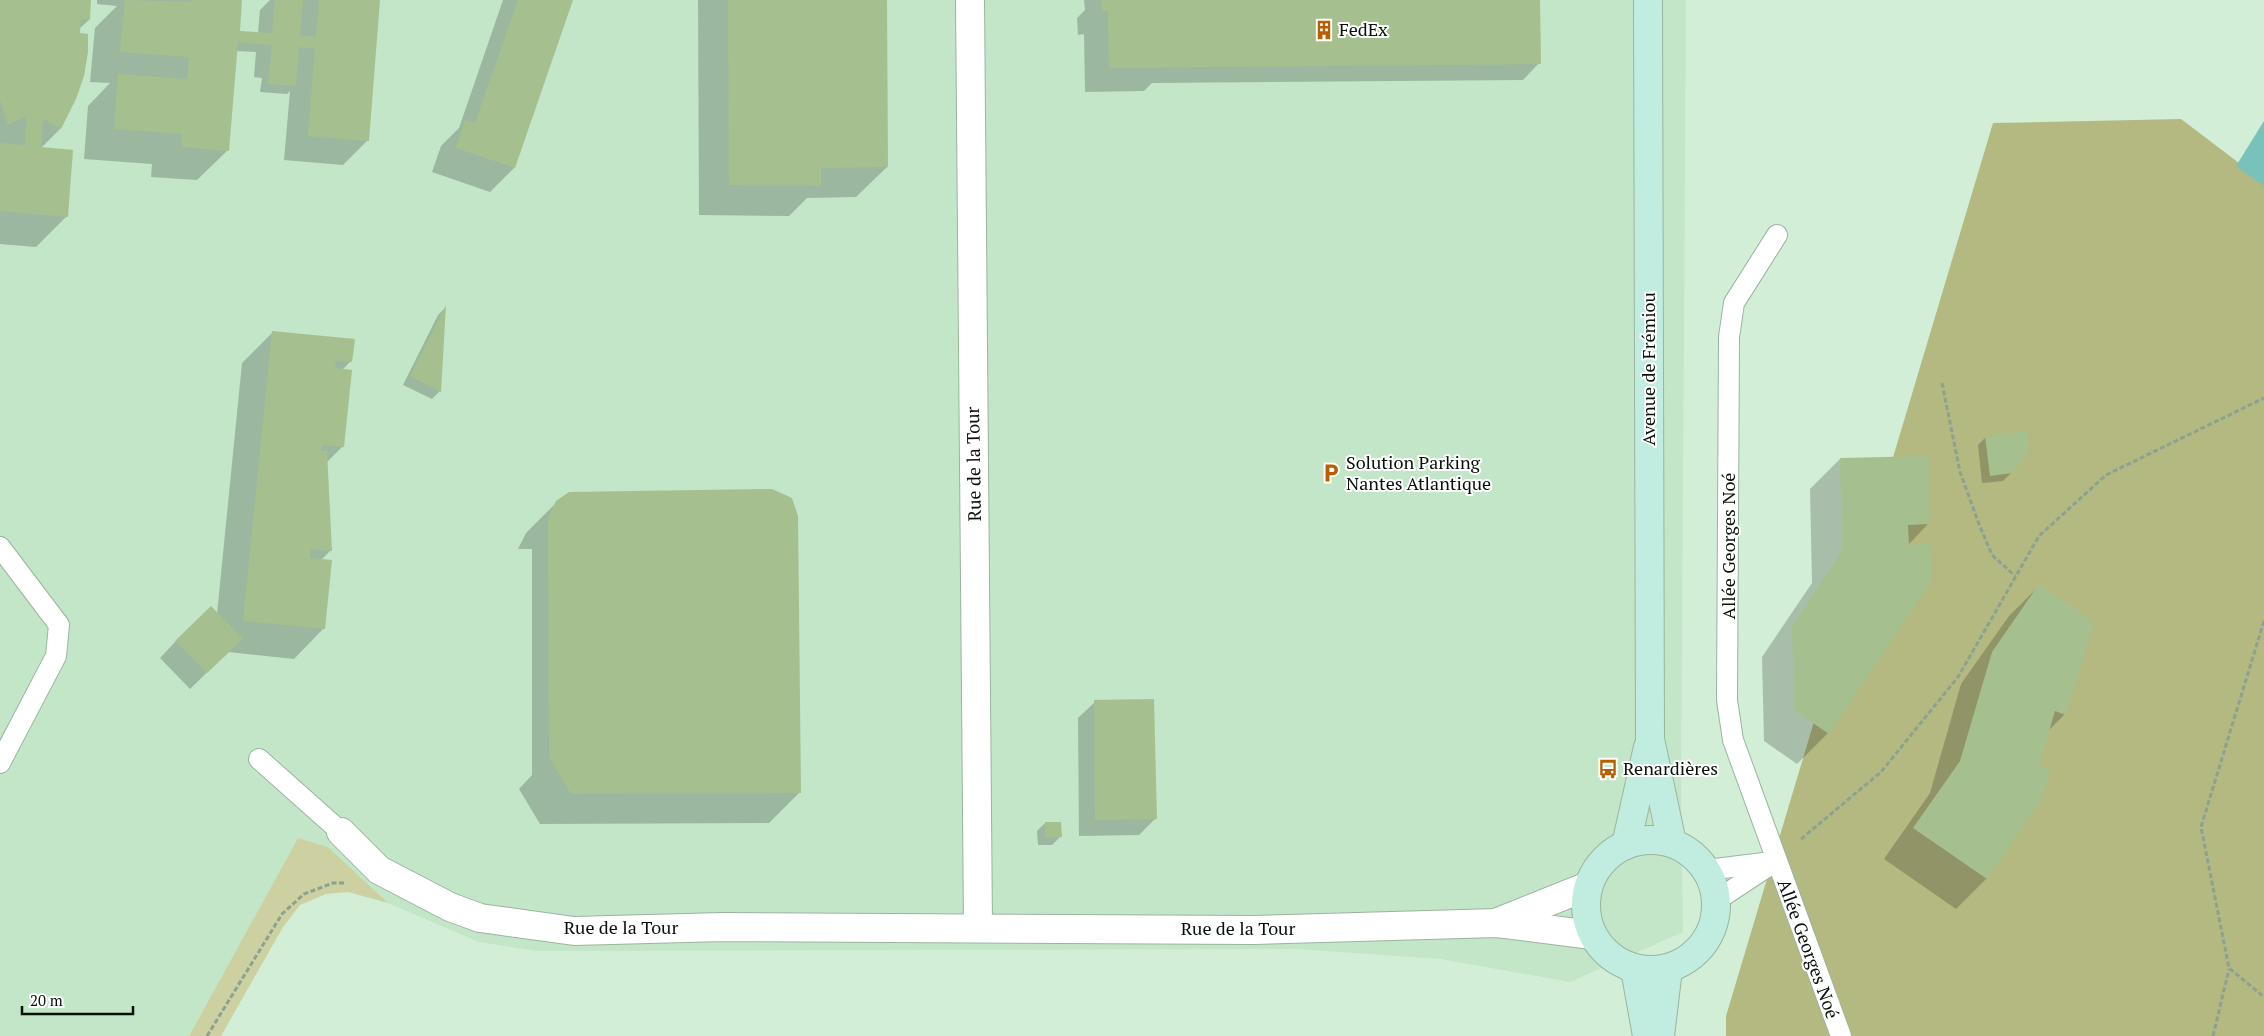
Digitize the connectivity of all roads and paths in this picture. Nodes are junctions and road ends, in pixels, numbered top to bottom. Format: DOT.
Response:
graph roads {
  1 [pos="970,0"];
  2 [pos="1648,0"];
  3 [pos="1777,235"];
  4 [pos="1942,383"];
  5 [pos="2264,398"];
  6 [pos="0,547"];
  7 [pos="2016,576"];
  8 [pos="2264,621"];
  9 [pos="1650,739"];
  10 [pos="259,759"];
  11 [pos="0,763"];
  12 [pos="342,832"];
  13 [pos="1672,843"];
  14 [pos="1626,845"];
  15 [pos="1776,861"];
  16 [pos="1707,870"];
  17 [pos="347,883"];
  18 [pos="1588,886"];
  19 [pos="1717,900"];
  20 [pos="1497,923"];
  21 [pos="978,927"];
  22 [pos="1592,935"];
  23 [pos="2229,968"];
  24 [pos="1635,969"];
  25 [pos="1668,969"];
  26 [pos="2264,998"];
  27 [pos="208,1036"];
  28 [pos="1647,1036"];
  29 [pos="1660,1036"];
  30 [pos="1841,1036"];
  31 [pos="2213,1036"];
  1 -- 21 [label="street, Rue de la Tour"];
  2 -- 9 [label="main road, Avenue de Frémiou"];
  3 -- 15 [label="lane, Allée Georges Noé"];
  4 -- 7 [label="path"];
  5 -- 7 [label="path"];
  6 -- 11 [label="lane"];
  7 -- 15 [label="path"];
  8 -- 23 [label="path"];
  9 -- 13 [label="main road, Avenue de Frémiou"];
  9 -- 14 [label="main road, Avenue de Frémiou"];
  10 -- 12 [label="lane, Rue de la Tour"];
  12 -- 21 [label="street, Rue de la Tour"];
  13 -- 14 [label="main road"];
  13 -- 16 [label="main road"];
  14 -- 18 [label="main road"];
  15 -- 16 [label="lane, Allée Georges Noé"];
  15 -- 19 [label="lane, Allée Georges Noé"];
  15 -- 30 [label="lane, Allée Georges Noé"];
  16 -- 19 [label="main road"];
  17 -- 27 [label="path"];
  18 -- 20 [label="street, Rue de la Tour"];
  18 -- 22 [label="main road"];
  19 -- 25 [label="main road"];
  20 -- 21 [label="street, Rue de la Tour"];
  20 -- 22 [label="street, Rue de la Tour"];
  22 -- 24 [label="main road"];
  23 -- 26 [label="path"];
  23 -- 31 [label="path"];
  24 -- 25 [label="main road"];
  24 -- 28 [label="main road"];
  25 -- 29 [label="main road"];
}
